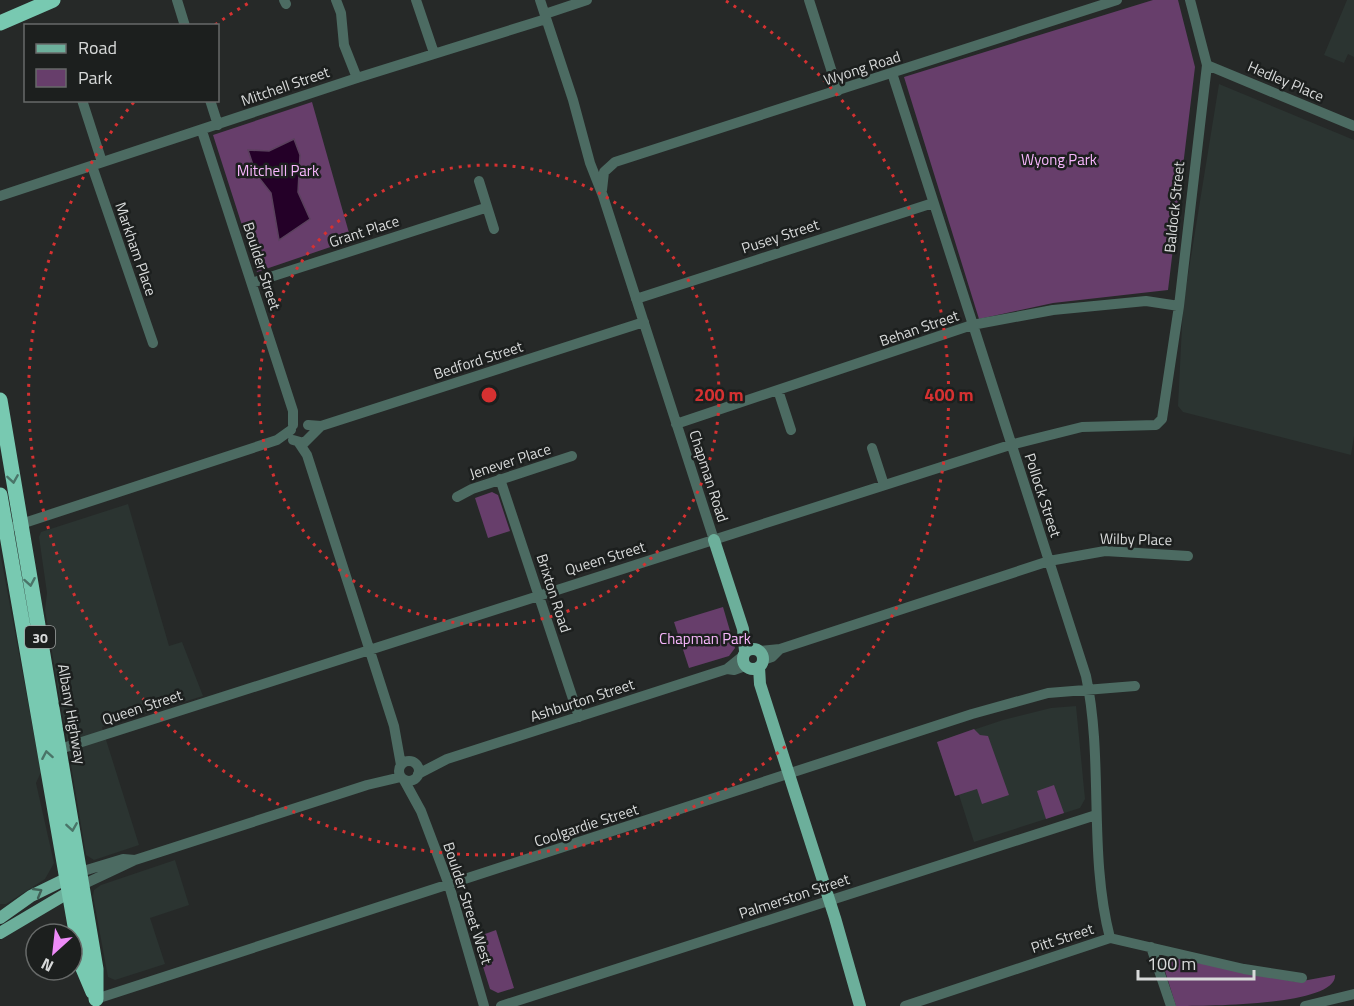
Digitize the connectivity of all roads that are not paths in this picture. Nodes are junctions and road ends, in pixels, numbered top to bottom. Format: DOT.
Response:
graph roads {
  1 [pos="53,0"];
  2 [pos="177,0"];
  3 [pos="336,0"];
  4 [pos="416,0"];
  5 [pos="540,0"];
  6 [pos="587,0"];
  7 [pos="808,0"];
  8 [pos="1117,0"];
  9 [pos="1190,0"];
  10 [pos="25,11"];
  11 [pos="0,16"];
  12 [pos="545,16"];
  13 [pos="0,22"];
  14 [pos="184,24"];
  15 [pos="434,53"];
  16 [pos="1207,65"];
  17 [pos="892,74"];
  18 [pos="357,78"];
  19 [pos="838,91"];
  20 [pos="82,102"];
  21 [pos="211,102"];
  22 [pos="218,125"];
  23 [pos="1354,126"];
  24 [pos="202,131"];
  25 [pos="615,162"];
  26 [pos="97,164"];
  27 [pos="479,181"];
  28 [pos="0,196"];
  29 [pos="603,196"];
  30 [pos="933,203"];
  31 [pos="485,208"];
  32 [pos="494,230"];
  33 [pos="252,283"];
  34 [pos="636,299"];
  35 [pos="1179,306"];
  36 [pos="644,322"];
  37 [pos="972,326"];
  38 [pos="153,342"];
  39 [pos="777,390"];
  40 [pos="0,400"];
  41 [pos="1162,419"];
  42 [pos="676,424"];
  43 [pos="791,430"];
  44 [pos="301,433"];
  45 [pos="1010,445"];
  46 [pos="872,448"];
  47 [pos="572,456"];
  48 [pos="500,479"];
  49 [pos="884,485"];
  50 [pos="0,495"];
  51 [pos="457,496"];
  52 [pos="21,524"];
  53 [pos="3,530"];
  54 [pos="714,540"];
  55 [pos="1188,556"];
  56 [pos="1049,561"];
  57 [pos="539,594"];
  58 [pos="368,648"];
  59 [pos="752,658"];
  60 [pos="1135,686"];
  61 [pos="1088,689"];
  62 [pos="579,717"];
  63 [pos="60,749"];
  64 [pos="447,759"];
  65 [pos="405,768"];
  66 [pos="789,774"];
  67 [pos="418,775"];
  68 [pos="421,811"];
  69 [pos="1096,815"];
  70 [pos="75,881"];
  71 [pos="449,885"];
  72 [pos="830,900"];
  73 [pos="0,918"];
  74 [pos="0,933"];
  75 [pos="1110,938"];
  76 [pos="1151,947"];
  77 [pos="1302,978"];
  78 [pos="858,992"];
  79 [pos="1354,994"];
  80 [pos="96,1002"];
  81 [pos="484,1006"];
  82 [pos="501,1006"];
  83 [pos="861,1006"];
  84 [pos="866,1006"];
  85 [pos="905,1006"];
  86 [pos="1171,1006"];
  87 [pos="1305,1006"];
  1 -- 10 [label="highway"];
  2 -- 14 [label="street"];
  3 -- 18 [label="street"];
  4 -- 15 [label="street"];
  5 -- 12 [label="street, Chapman Road"];
  6 -- 12 [label="street, Mitchell Street"];
  7 -- 19 [label="street"];
  8 -- 17 [label="street, Wyong Road"];
  9 -- 16 [label="street, Baldock Street"];
  10 -- 11 [label="highway"];
  10 -- 13 [label="highway"];
  12 -- 15 [label="street, Mitchell Street"];
  12 -- 29 [label="street, Chapman Road"];
  15 -- 18 [label="street, Mitchell Street"];
  16 -- 23 [label="street, Hedley Place"];
  16 -- 35 [label="street, Baldock Street"];
  17 -- 19 [label="street, Wyong Road"];
  17 -- 30 [label="street, Pollock Street"];
  18 -- 22 [label="street, Mitchell Street"];
  19 -- 25 [label="street, Wyong Road"];
  20 -- 26 [label="street, Markham Place"];
  21 -- 22 [label="street"];
  22 -- 24 [label="street, Mitchell Street"];
  24 -- 26 [label="street, Mitchell Street"];
  24 -- 33 [label="street, Boulder Street"];
  25 -- 29 [label="street, Chapman Road"];
  26 -- 28 [label="street, Mitchell Street"];
  26 -- 38 [label="street, Markham Place"];
  27 -- 31 [label="street"];
  29 -- 34 [label="street, Chapman Road"];
  30 -- 34 [label="street, Pusey Street"];
  30 -- 37 [label="street, Pollock Street"];
  31 -- 32 [label="street"];
  31 -- 33 [label="street, Grant Place"];
  33 -- 44 [label="street, Boulder Street"];
  34 -- 36 [label="street, Chapman Road"];
  35 -- 37 [label="street, Behan Street"];
  35 -- 41 [label="street, Baldock Street"];
  36 -- 42 [label="street, Chapman Road"];
  36 -- 44 [label="street, Bedford Street"];
  37 -- 39 [label="street, Behan Street"];
  37 -- 45 [label="street, Pollock Street"];
  39 -- 42 [label="street, Behan Street"];
  39 -- 43 [label="street"];
  40 -- 52 [label="highway, Albany Highway / 30, one-way"];
  41 -- 45 [label="street, Queen Street"];
  42 -- 54 [label="street, Chapman Road"];
  44 -- 52 [label="street"];
  44 -- 58 [label="street, Boulder Street"];
  45 -- 49 [label="street, Queen Street"];
  45 -- 56 [label="street, Pollock Street"];
  46 -- 49 [label="street"];
  47 -- 48 [label="street, Jenever Place"];
  48 -- 51 [label="street, Jenever Place"];
  48 -- 57 [label="street, Brixton Road"];
  49 -- 54 [label="street, Queen Street"];
  50 -- 53 [label="highway, Albany Highway / 30"];
  52 -- 53 [label="street"];
  52 -- 63 [label="highway, Albany Highway / 30, one-way"];
  70 -- 53 [label="highway, Albany Highway / 30, one-way"];
  54 -- 57 [label="street, Queen Street"];
  54 -- 59 [label="main road, Chapman Road"];
  55 -- 56 [label="street, Wilby Place"];
  56 -- 59 [label="street, Ashburton Street"];
  56 -- 61 [label="street, Pollock Street"];
  57 -- 58 [label="street, Queen Street"];
  57 -- 62 [label="street, Brixton Road"];
  58 -- 63 [label="street, Queen Street"];
  58 -- 65 [label="street, Boulder Street West"];
  59 -- 62 [label="street, Ashburton Street"];
  59 -- 66 [label="main road, Chapman Road"];
  60 -- 61 [label="street, Coolgardie Street"];
  61 -- 66 [label="street, Coolgardie Street"];
  61 -- 69 [label="street, Pollock Street"];
  62 -- 64 [label="street, Ashburton Street"];
  63 -- 70 [label="highway, Albany Highway / 30, one-way"];
  64 -- 65 [label="street, Ashburton Street"];
  64 -- 67 [label="street, Ashburton Street"];
  65 -- 67 [label="street, Ashburton Street"];
  65 -- 68 [label="street, Boulder Street West"];
  65 -- 70 [label="street, Ashburton Street"];
  66 -- 71 [label="street, Coolgardie Street"];
  66 -- 72 [label="main road, Chapman Road"];
  67 -- 68 [label="street, Boulder Street West"];
  68 -- 71 [label="street, Boulder Street West"];
  69 -- 72 [label="street, Palmerston Street"];
  69 -- 75 [label="street, Pollock Street"];
  73 -- 70 [label="main road, one-way"];
  70 -- 74 [label="main road"];
  70 -- 80 [label="highway, Albany Highway / 30"];
  71 -- 80 [label="street, Coolgardie Street"];
  71 -- 81 [label="street, Boulder Street West"];
  72 -- 78 [label="main road, Chapman Road"];
  72 -- 82 [label="street, Palmerston Street"];
  75 -- 76 [label="street, Pitt Street"];
  75 -- 85 [label="street, Pitt Street"];
  76 -- 77 [label="street, Pitt Street"];
  76 -- 86 [label="street"];
  78 -- 83 [label="main road, Chapman Road"];
  78 -- 84 [label="main road, Chapman Road"];
  79 -- 87 [label="street"];
}
